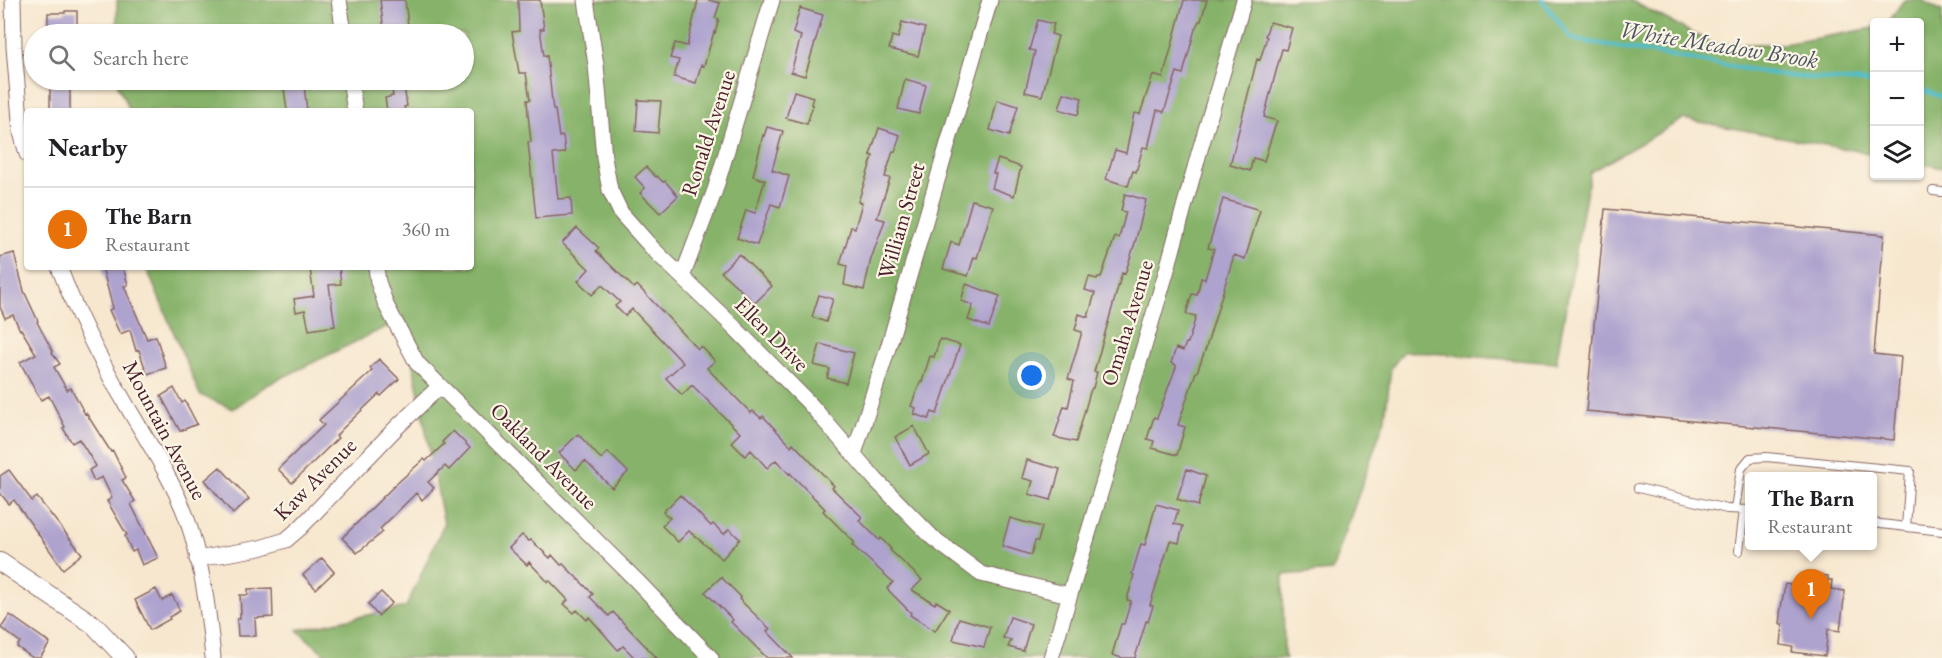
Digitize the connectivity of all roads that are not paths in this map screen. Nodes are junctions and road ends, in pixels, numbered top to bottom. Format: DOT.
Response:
graph roads {
  1 [pos="13,0"];
  2 [pos="339,0"];
  3 [pos="586,0"];
  4 [pos="772,0"];
  5 [pos="990,0"];
  6 [pos="1244,0"];
  7 [pos="343,24"];
  8 [pos="352,90"];
  9 [pos="355,108"];
  10 [pos="24,143"];
  11 [pos="1933,191"];
  12 [pos="1942,192"];
  13 [pos="60,270"];
  14 [pos="376,270"];
  15 [pos="682,277"];
  16 [pos="440,386"];
  17 [pos="854,454"];
  18 [pos="1638,488"];
  19 [pos="1743,510"];
  20 [pos="1877,524"];
  21 [pos="1906,527"];
  22 [pos="1942,531"];
  23 [pos="1739,550"];
  24 [pos="197,559"];
  25 [pos="0,562"];
  26 [pos="1070,595"];
  27 [pos="124,658"];
  28 [pos="213,658"];
  29 [pos="711,658"];
  30 [pos="1051,658"];
  1 -- 10 [label="street"];
  2 -- 7 [label="street"];
  3 -- 15 [label="street, Ellen Drive"];
  4 -- 15 [label="street, Ronald Avenue"];
  5 -- 17 [label="street, William Street"];
  6 -- 26 [label="street, Omaha Avenue"];
  8 -- 9 [label="street"];
  11 -- 12 [label="lane"];
  13 -- 24 [label="street, Mountain Avenue"];
  14 -- 16 [label="street, Oakland Avenue"];
  15 -- 17 [label="street, Ellen Drive"];
  16 -- 24 [label="street, Kaw Avenue"];
  16 -- 29 [label="street, Oakland Avenue"];
  17 -- 26 [label="street, Ellen Drive"];
  18 -- 19 [label="lane"];
  19 -- 21 [label="lane"];
  19 -- 23 [label="lane"];
  20 -- 21 [label="lane"];
  21 -- 22 [label="lane"];
  24 -- 28 [label="street, Mountain Avenue"];
  25 -- 27 [label="street"];
  26 -- 30 [label="street, Omaha Avenue"];
}
